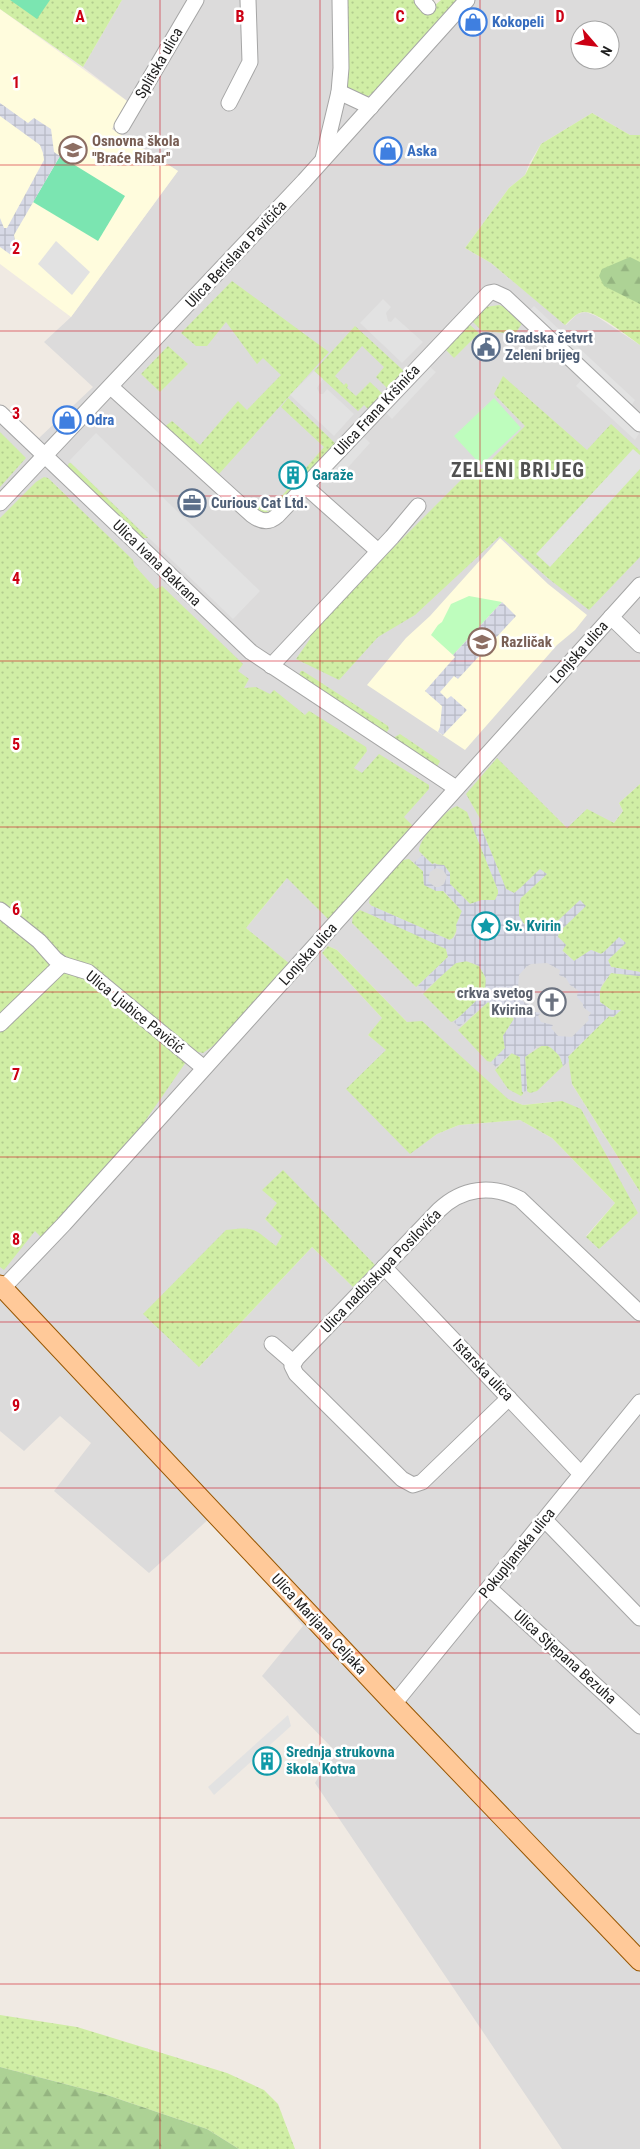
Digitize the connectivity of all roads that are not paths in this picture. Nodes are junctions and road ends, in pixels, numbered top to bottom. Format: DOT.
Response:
graph roads {
  1 [pos="196,0"];
  2 [pos="248,0"];
  3 [pos="340,0"];
  4 [pos="467,0"];
  5 [pos="339,92"];
  6 [pos="228,103"];
  7 [pos="371,107"];
  8 [pos="122,126"];
  9 [pos="323,160"];
  10 [pos="112,387"];
  11 [pos="0,413"];
  12 [pos="640,424"];
  13 [pos="46,457"];
  14 [pos="305,486"];
  15 [pos="0,504"];
  16 [pos="418,506"];
  17 [pos="378,551"];
  18 [pos="640,585"];
  19 [pos="611,617"];
  20 [pos="640,645"];
  21 [pos="271,666"];
  22 [pos="456,788"];
  23 [pos="0,910"];
  24 [pos="62,964"];
  25 [pos="0,1024"];
  26 [pos="204,1068"];
  27 [pos="384,1267"];
  28 [pos="2,1286"];
  29 [pos="640,1313"];
  30 [pos="272,1344"];
  31 [pos="294,1363"];
  32 [pos="509,1398"];
  33 [pos="640,1402"];
  34 [pos="581,1474"];
  35 [pos="545,1520"];
  36 [pos="489,1588"];
  37 [pos="640,1618"];
  38 [pos="394,1704"];
  39 [pos="640,1726"];
  40 [pos="640,1961"];
  1 -- 8 [label="street, Splitska ulica"];
  2 -- 6 [label="street"];
  3 -- 5 [label="street"];
  4 -- 7 [label="street, Ulica Berislava Pavičića"];
  5 -- 7 [label="street"];
  5 -- 9 [label="street"];
  7 -- 9 [label="street, Ulica Berislava Pavičića"];
  9 -- 10 [label="street, Ulica Berislava Pavičića"];
  10 -- 13 [label="street, Ulica Berislava Pavičića"];
  10 -- 14 [label="street, Ulica Frana Kršinića"];
  11 -- 13 [label="street, Ulica Ivana Bakrana"];
  12 -- 14 [label="street, Ulica Frana Kršinića"];
  13 -- 15 [label="street, Ulica Berislava Pavičića"];
  13 -- 21 [label="street, Ulica Ivana Bakrana"];
  14 -- 17 [label="street"];
  16 -- 17 [label="street"];
  17 -- 21 [label="street"];
  18 -- 19 [label="street, Lonjska ulica"];
  19 -- 20 [label="street, Lonjska ulica"];
  19 -- 22 [label="street, Lonjska ulica"];
  21 -- 22 [label="street, Ulica Ivana Bakrana"];
  22 -- 26 [label="street, Lonjska ulica"];
  23 -- 24 [label="street, Ulica Ljubice Pavičić"];
  24 -- 25 [label="street"];
  24 -- 26 [label="street, Ulica Ljubice Pavičić"];
  26 -- 28 [label="street, Lonjska ulica"];
  27 -- 29 [label="street, Ulica nadbiskupa Posilovića"];
  27 -- 31 [label="street, Ulica nadbiskupa Posilovića"];
  27 -- 32 [label="street, Istarska ulica"];
  28 -- 38 [label="main road, Ulica Marijana Celjaka"];
  30 -- 31 [label="street"];
  31 -- 32 [label="street"];
  32 -- 34 [label="street, Istarska ulica"];
  33 -- 34 [label="street, Pokupljanska ulica"];
  34 -- 35 [label="street, Pokupljanska ulica"];
  35 -- 36 [label="street, Pokupljanska ulica"];
  35 -- 37 [label="street"];
  36 -- 38 [label="street, Pokupljanska ulica"];
  36 -- 39 [label="street, Ulica Stjepana Bezuha"];
  38 -- 40 [label="main road, Ulica Marijana Celjaka"];
}
